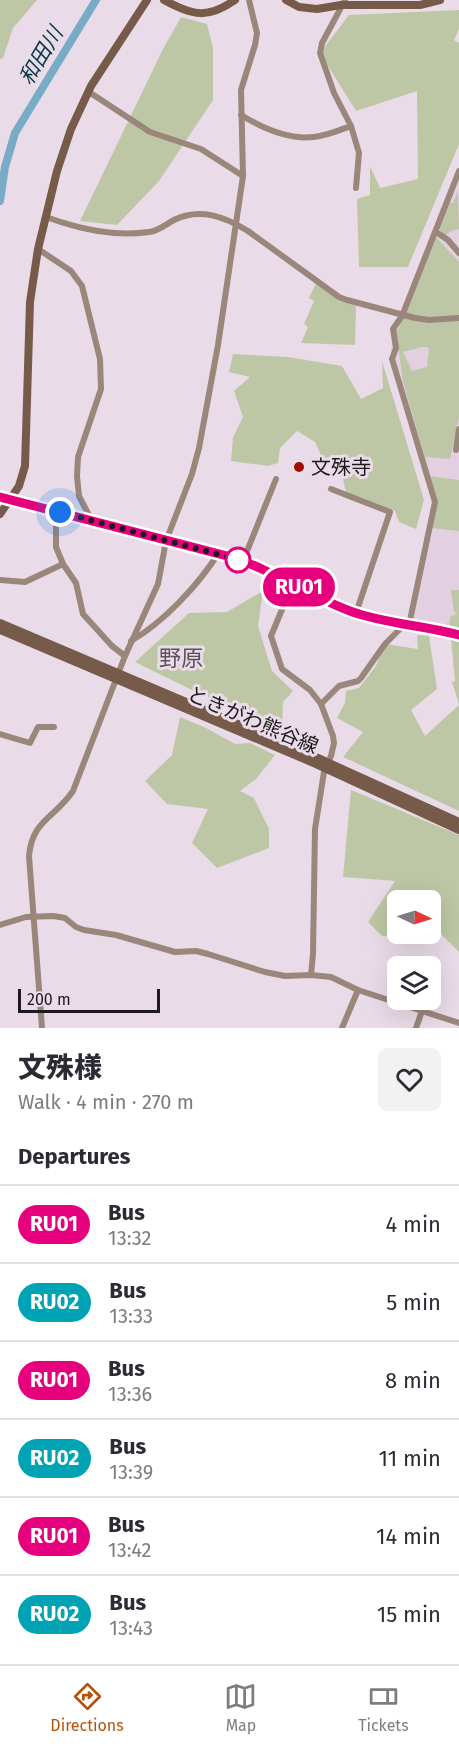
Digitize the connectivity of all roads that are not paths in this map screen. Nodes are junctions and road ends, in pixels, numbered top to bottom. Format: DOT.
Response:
graph roads {
  1 [pos="147,0"];
  2 [pos="164,0"];
  3 [pos="235,0"];
  4 [pos="249,0"];
  5 [pos="285,0"];
  6 [pos="440,0"];
  7 [pos="343,3"];
  8 [pos="89,92"];
  9 [pos="241,115"];
  10 [pos="351,126"];
  11 [pos="459,171"];
  12 [pos="243,176"];
  13 [pos="356,188"];
  14 [pos="46,217"];
  15 [pos="236,224"];
  16 [pos="435,232"];
  17 [pos="38,249"];
  18 [pos="459,253"];
  19 [pos="402,316"];
  20 [pos="459,318"];
  21 [pos="459,429"];
  22 [pos="456,450"];
  23 [pos="276,478"];
  24 [pos="331,489"];
  25 [pos="0,497"];
  26 [pos="11,500"];
  27 [pos="60,512"];
  28 [pos="0,514"];
  29 [pos="92,521"];
  30 [pos="166,541"];
  31 [pos="218,554"];
  32 [pos="243,561"];
  33 [pos="63,564"];
  34 [pos="0,580"];
  35 [pos="293,583"];
  36 [pos="356,613"];
  37 [pos="0,623"];
  38 [pos="407,625"];
  39 [pos="0,630"];
  40 [pos="459,635"];
  41 [pos="131,641"];
  42 [pos="124,656"];
  43 [pos="321,704"];
  44 [pos="54,727"];
  45 [pos="0,734"];
  46 [pos="459,822"];
  47 [pos="459,830"];
  48 [pos="34,917"];
  49 [pos="0,925"];
  50 [pos="311,975"];
  51 [pos="358,990"];
  52 [pos="422,1011"];
  53 [pos="459,1023"];
  54 [pos="345,1027"];
  55 [pos="42,1028"];
  56 [pos="416,1028"];
  1 -- 8 [label="street"];
  2 -- 3 [label="street"];
  4 -- 9 [label="street"];
  5 -- 7 [label="street"];
  6 -- 7 [label="street"];
  7 -- 10 [label="street"];
  8 -- 12 [label="street"];
  8 -- 14 [label="street"];
  9 -- 10 [label="street"];
  9 -- 12 [label="street"];
  10 -- 13 [label="street"];
  11 -- 16 [label="street"];
  12 -- 15 [label="street"];
  14 -- 15 [label="street"];
  14 -- 17 [label="street"];
  15 -- 19 [label="street"];
  15 -- 30 [label="street"];
  16 -- 18 [label="street"];
  16 -- 19 [label="street"];
  17 -- 26 [label="street"];
  17 -- 29 [label="street"];
  19 -- 20 [label="street"];
  19 -- 38 [label="street"];
  21 -- 22 [label="street"];
  23 -- 32 [label="street"];
  24 -- 36 [label="street"];
  25 -- 26 [label="street"];
  26 -- 27 [label="street"];
  26 -- 28 [label="street"];
  27 -- 29 [label="street"];
  27 -- 33 [label="street"];
  29 -- 30 [label="street"];
  30 -- 31 [label="street"];
  30 -- 41 [label="street"];
  31 -- 32 [label="street"];
  31 -- 41 [label="street"];
  32 -- 35 [label="street"];
  33 -- 34 [label="street"];
  33 -- 42 [label="street"];
  35 -- 36 [label="street"];
  35 -- 43 [label="street"];
  36 -- 38 [label="street"];
  37 -- 46 [label="street, ときがわ熊谷線"];
  38 -- 40 [label="street"];
  38 -- 43 [label="street"];
  39 -- 47 [label="street, ときがわ熊谷線"];
  41 -- 42 [label="street"];
  42 -- 48 [label="street"];
  43 -- 50 [label="street"];
  44 -- 45 [label="street"];
  48 -- 49 [label="street"];
  48 -- 50 [label="street"];
  48 -- 55 [label="street"];
  50 -- 51 [label="street"];
  51 -- 52 [label="street"];
  51 -- 54 [label="street"];
  52 -- 53 [label="street"];
  52 -- 56 [label="street"];
}
